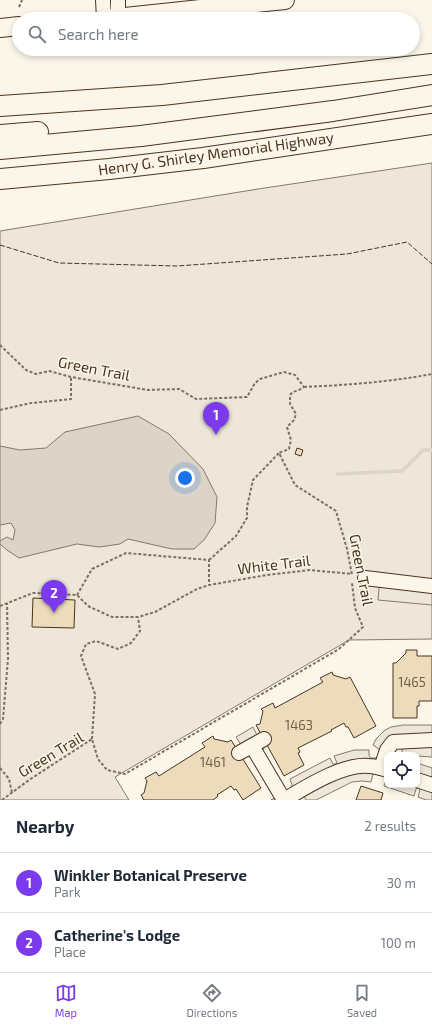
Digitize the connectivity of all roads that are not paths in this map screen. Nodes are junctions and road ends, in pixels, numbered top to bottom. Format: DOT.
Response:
graph roads {
  1 [pos="103,0"];
  2 [pos="118,0"];
  3 [pos="285,0"];
  4 [pos="107,12"];
  5 [pos="113,12"];
  6 [pos="174,12"];
  7 [pos="12,27"];
  8 [pos="0,28"];
  9 [pos="432,64"];
  10 [pos="432,95"];
  11 [pos="0,106"];
  12 [pos="333,111"];
  13 [pos="432,124"];
  14 [pos="0,135"];
  15 [pos="0,149"];
  16 [pos="0,179"];
  17 [pos="358,576"];
  18 [pos="432,586"];
  19 [pos="432,740"];
  20 [pos="387,752"];
  21 [pos="239,753"];
  22 [pos="384,769"];
  23 [pos="420,781"];
  24 [pos="432,785"];
  25 [pos="284,800"];
  1 -- 4 [label="street"];
  2 -- 5 [label="street"];
  3 -- 6 [label="main road"];
  7 -- 8 [label="main road"];
  9 -- 11 [label="highway"];
  10 -- 12 [label="highway"];
  12 -- 14 [label="highway"];
  12 -- 15 [label="highway"];
  13 -- 16 [label="highway, Henry G. Shirley Memorial Highway"];
  17 -- 18 [label="street"];
  19 -- 20 [label="street"];
  21 -- 25 [label="street"];
  22 -- 25 [label="street"];
  23 -- 24 [label="street"];
}
